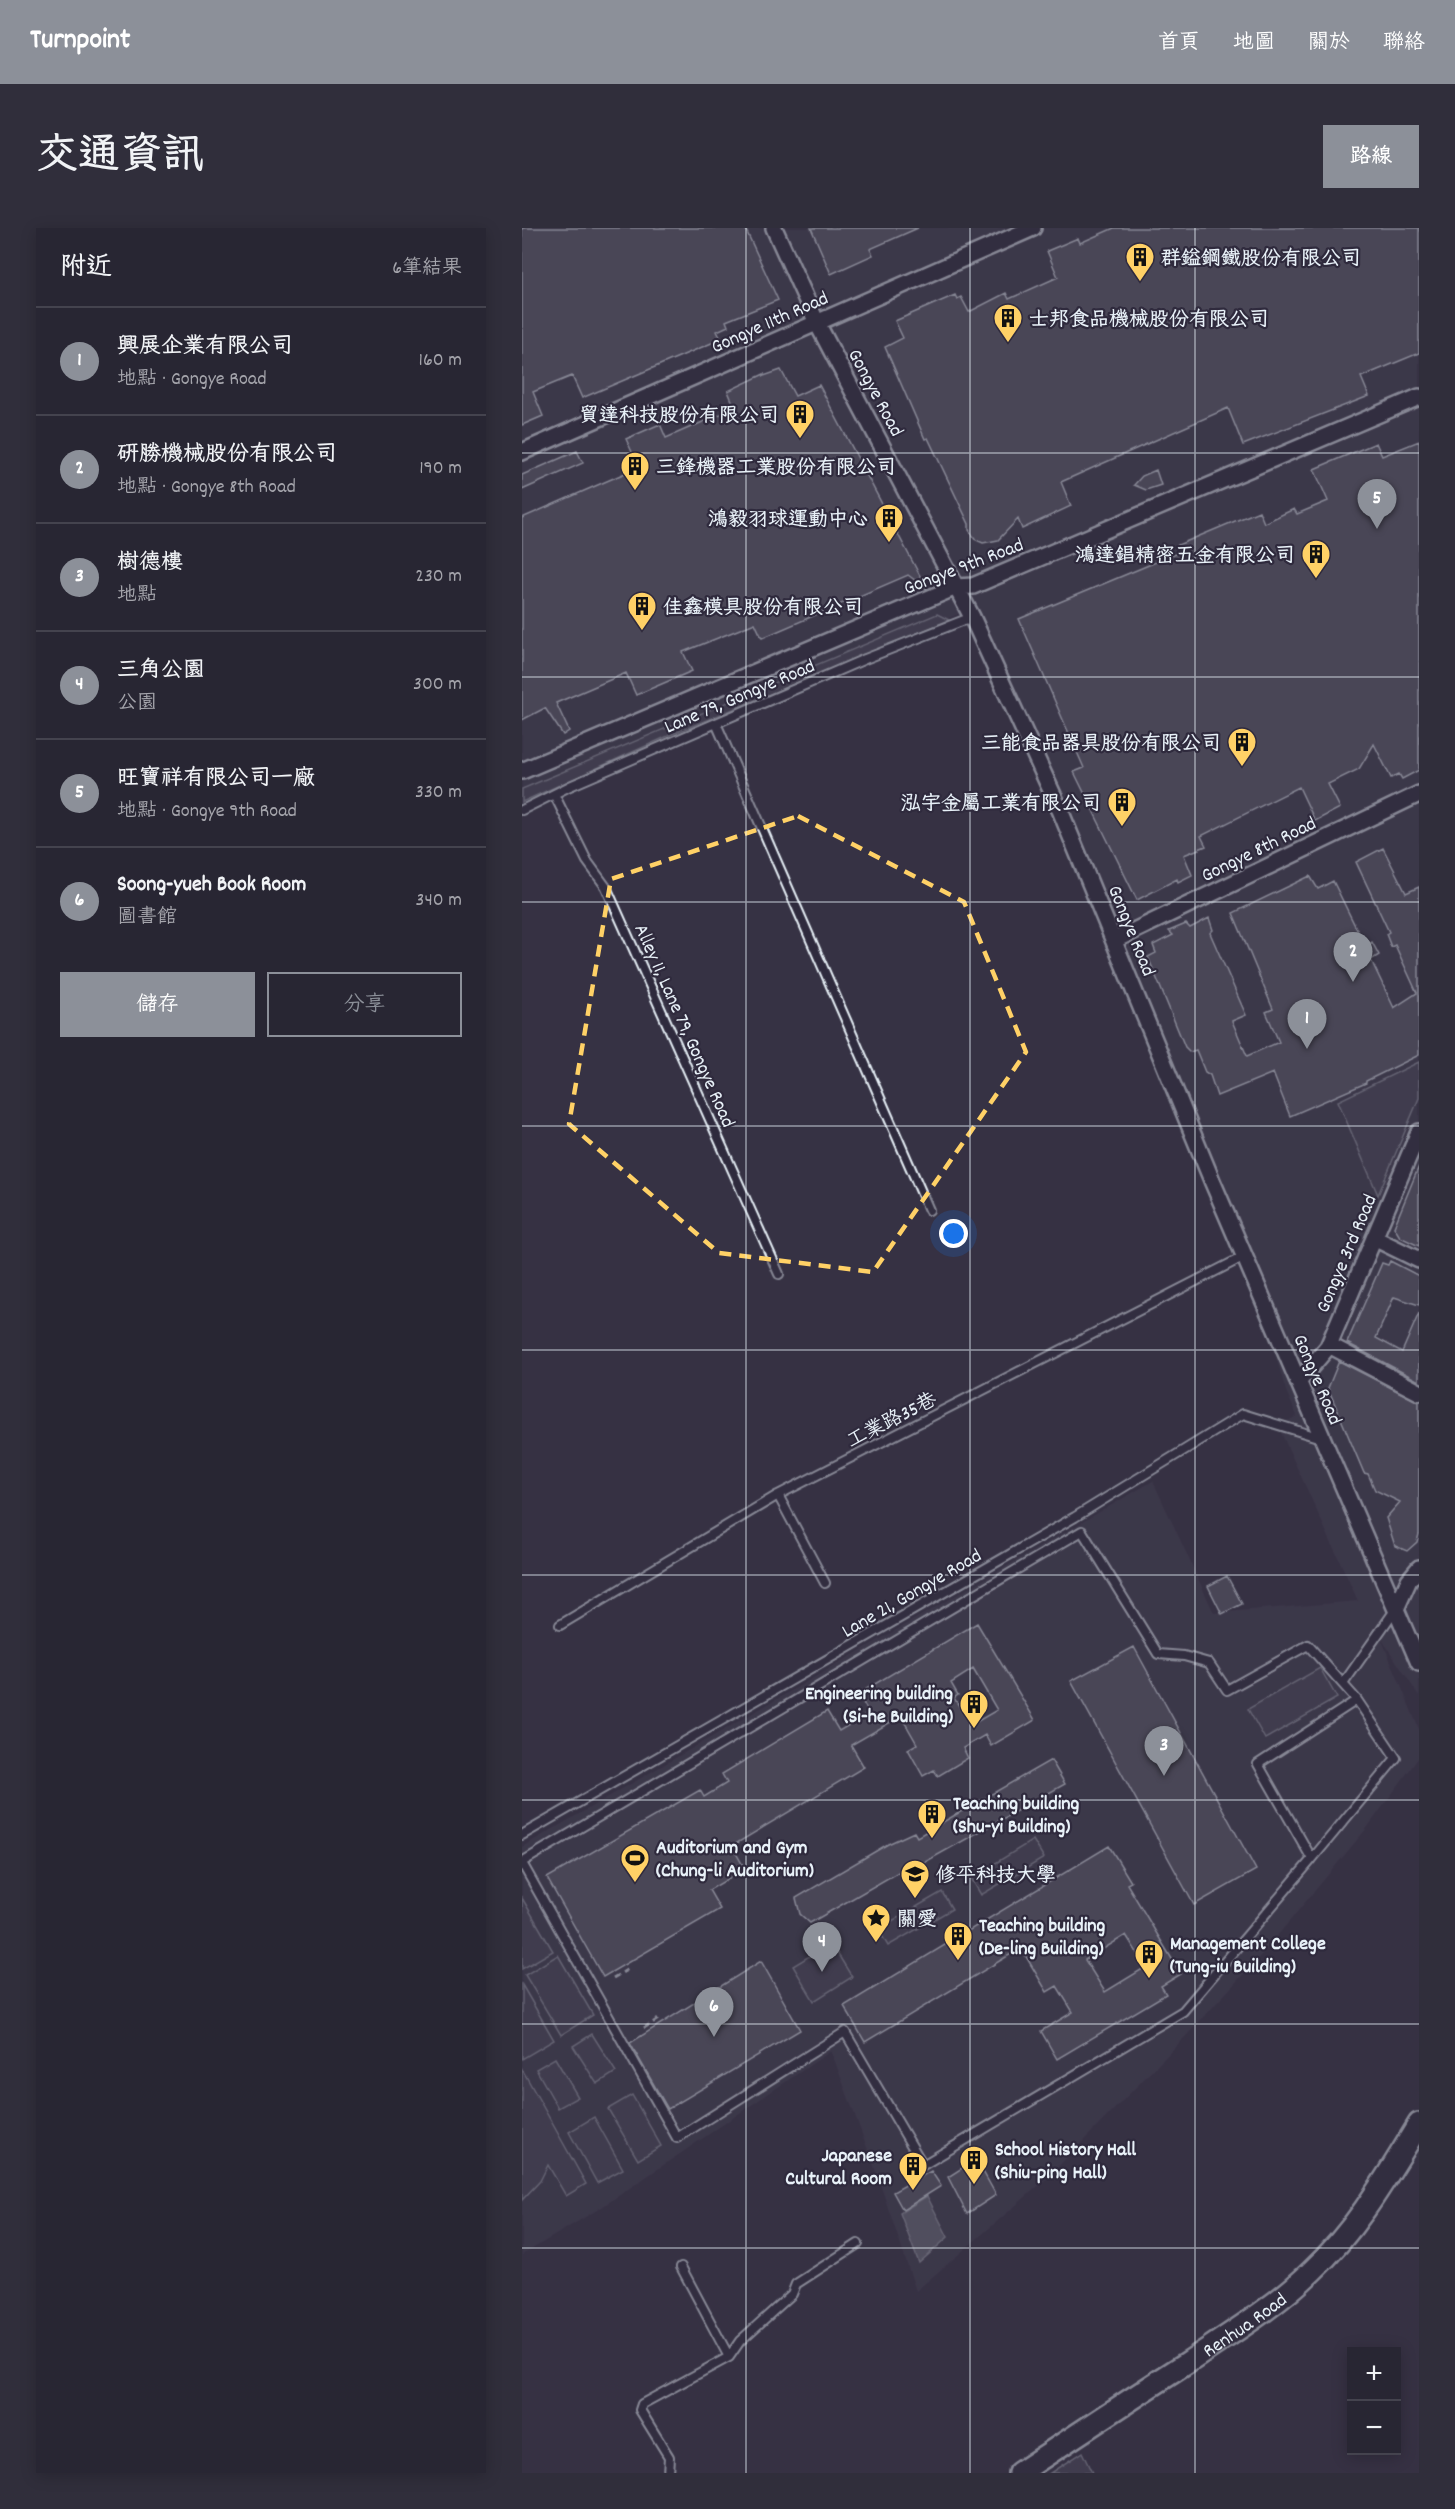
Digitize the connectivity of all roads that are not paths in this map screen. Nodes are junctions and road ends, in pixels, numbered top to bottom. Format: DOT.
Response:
graph roads {
  1 [pos="774,228"];
  2 [pos="1033,228"];
  3 [pos="817,323"];
  4 [pos="1419,397"];
  5 [pos="522,452"];
  6 [pos="956,587"];
  7 [pos="972,617"];
  8 [pos="716,723"];
  9 [pos="522,771"];
  10 [pos="554,794"];
  11 [pos="1419,794"];
  12 [pos="522,810"];
  13 [pos="1115,940"];
  14 [pos="1419,1132"];
  15 [pos="928,1209"];
  16 [pos="1374,1238"];
  17 [pos="1245,1256"];
  18 [pos="1419,1260"];
  19 [pos="779,1274"];
  20 [pos="1329,1345"];
  21 [pos="1298,1382"];
  22 [pos="1419,1392"];
  23 [pos="1321,1438"];
  24 [pos="778,1495"];
  25 [pos="1074,1517"];
  26 [pos="1082,1531"];
  27 [pos="1419,1568"];
  28 [pos="825,1583"];
  29 [pos="1396,1609"];
  30 [pos="560,1625"];
  31 [pos="1417,1647"];
  32 [pos="1419,1663"];
  33 [pos="1342,1684"];
  34 [pos="1358,1700"];
  35 [pos="522,1835"];
  36 [pos="1312,1859"];
  37 [pos="522,1862"];
  38 [pos="1419,2124"];
  39 [pos="858,2244"];
  40 [pos="681,2266"];
  41 [pos="729,2357"];
  42 [pos="668,2473"];
  43 [pos="1019,2473"];
  1 -- 3 [label="street, Gongye Road"];
  2 -- 3 [label="street, Gongye 11th Road"];
  3 -- 5 [label="street, Gongye 11th Road"];
  3 -- 6 [label="street, Gongye Road"];
  4 -- 6 [label="street, Gongye 9th Road"];
  6 -- 7 [label="street, Gongye Road"];
  6 -- 9 [label="street, Gongye 9th Road"];
  7 -- 8 [label="lane, Lane 79, Gongye Road"];
  7 -- 13 [label="street, Gongye Road"];
  8 -- 10 [label="lane, Lane 79, Gongye Road"];
  8 -- 15 [label="lane"];
  10 -- 12 [label="lane, Lane 79, Gongye Road"];
  10 -- 19 [label="lane, Alley 11, Lane 79, Gongye Road"];
  11 -- 13 [label="street, Gongye 8th Road"];
  13 -- 17 [label="street, Gongye Road"];
  14 -- 16 [label="street, Gongye 3rd Road"];
  16 -- 18 [label="street"];
  16 -- 20 [label="street, Gongye 3rd Road"];
  17 -- 21 [label="street, Gongye Road"];
  17 -- 24 [label="lane, 工業路35巷"];
  20 -- 21 [label="street, Gongye 3rd Road"];
  20 -- 22 [label="street"];
  21 -- 23 [label="street, Gongye Road"];
  23 -- 25 [label="lane, Lane 21, Gongye Road"];
  23 -- 29 [label="street, Gongye Road"];
  24 -- 28 [label="lane"];
  24 -- 30 [label="lane, 工業路35巷"];
  25 -- 26 [label="lane"];
  25 -- 35 [label="lane, Lane 21, Gongye Road"];
  26 -- 33 [label="lane"];
  26 -- 37 [label="lane"];
  27 -- 29 [label="street"];
  29 -- 31 [label="street, Gongye Road"];
  29 -- 33 [label="lane"];
  31 -- 32 [label="street, Gongye Road"];
  33 -- 34 [label="lane"];
  34 -- 36 [label="lane"];
  34 -- 36 [label="lane"];
  36 -- 37 [label="lane"];
  38 -- 43 [label="main road, Renhua Road"];
  39 -- 41 [label="lane"];
  40 -- 41 [label="lane"];
  41 -- 42 [label="lane"];
}
